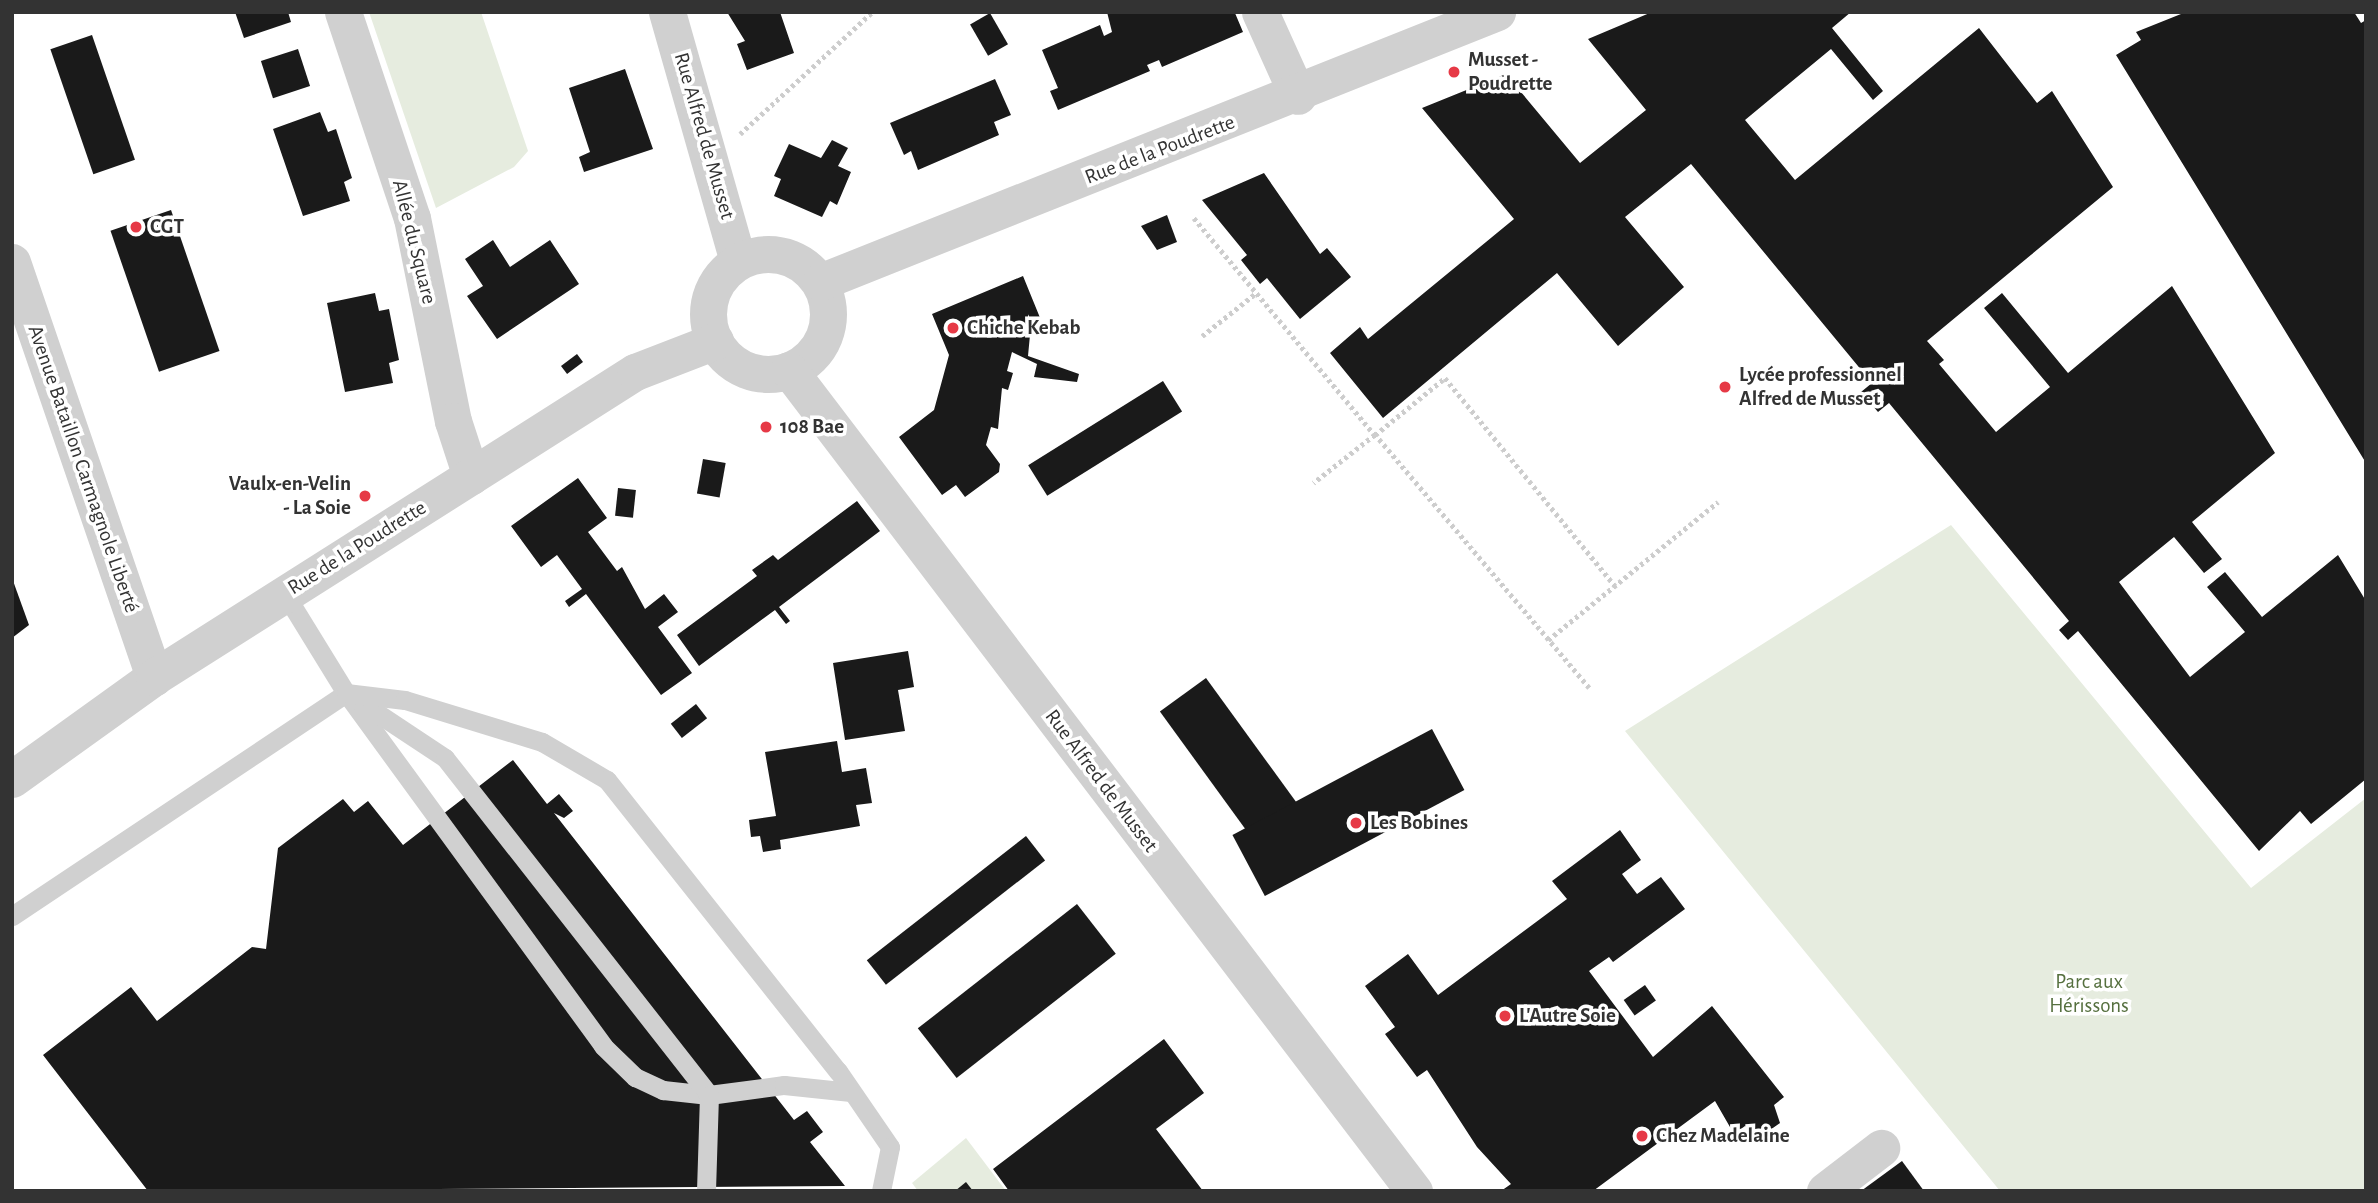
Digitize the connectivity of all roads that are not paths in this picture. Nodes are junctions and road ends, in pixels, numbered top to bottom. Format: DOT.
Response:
graph roads {
  1 [pos="344,12"];
  2 [pos="667,12"];
  3 [pos="1260,12"];
  4 [pos="1497,12"];
  5 [pos="1298,96"];
  6 [pos="738,261"];
  7 [pos="12,262"];
  8 [pos="820,282"];
  9 [pos="715,341"];
  10 [pos="789,370"];
  11 [pos="471,476"];
  12 [pos="285,594"];
  13 [pos="154,677"];
  14 [pos="346,693"];
  15 [pos="12,779"];
  16 [pos="12,916"];
  17 [pos="851,1092"];
  18 [pos="709,1095"];
  19 [pos="1881,1148"];
  20 [pos="705,1191"];
  21 [pos="881,1191"];
  22 [pos="1414,1191"];
  23 [pos="1825,1191"];
  1 -- 11 [label="street, Allée du Square"];
  2 -- 6 [label="street, Rue Alfred de Musset"];
  3 -- 5 [label="street"];
  4 -- 5 [label="street, Rue de la Poudrette"];
  5 -- 8 [label="street, Rue de la Poudrette"];
  6 -- 8 [label="street"];
  6 -- 9 [label="street"];
  7 -- 13 [label="street, Avenue Bataillon Carmagnole Liberté"];
  8 -- 10 [label="street"];
  9 -- 10 [label="street"];
  9 -- 11 [label="street, Rue de la Poudrette"];
  10 -- 22 [label="street, Rue Alfred de Musset"];
  11 -- 12 [label="street, Rue de la Poudrette"];
  12 -- 13 [label="street, Rue de la Poudrette"];
  12 -- 14 [label="lane"];
  13 -- 15 [label="street, Rue de la Poudrette"];
  14 -- 16 [label="lane"];
  14 -- 17 [label="lane"];
  14 -- 18 [label="lane"];
  14 -- 18 [label="lane"];
  17 -- 18 [label="lane"];
  17 -- 21 [label="lane"];
  18 -- 20 [label="lane"];
  19 -- 23 [label="street"];
}
